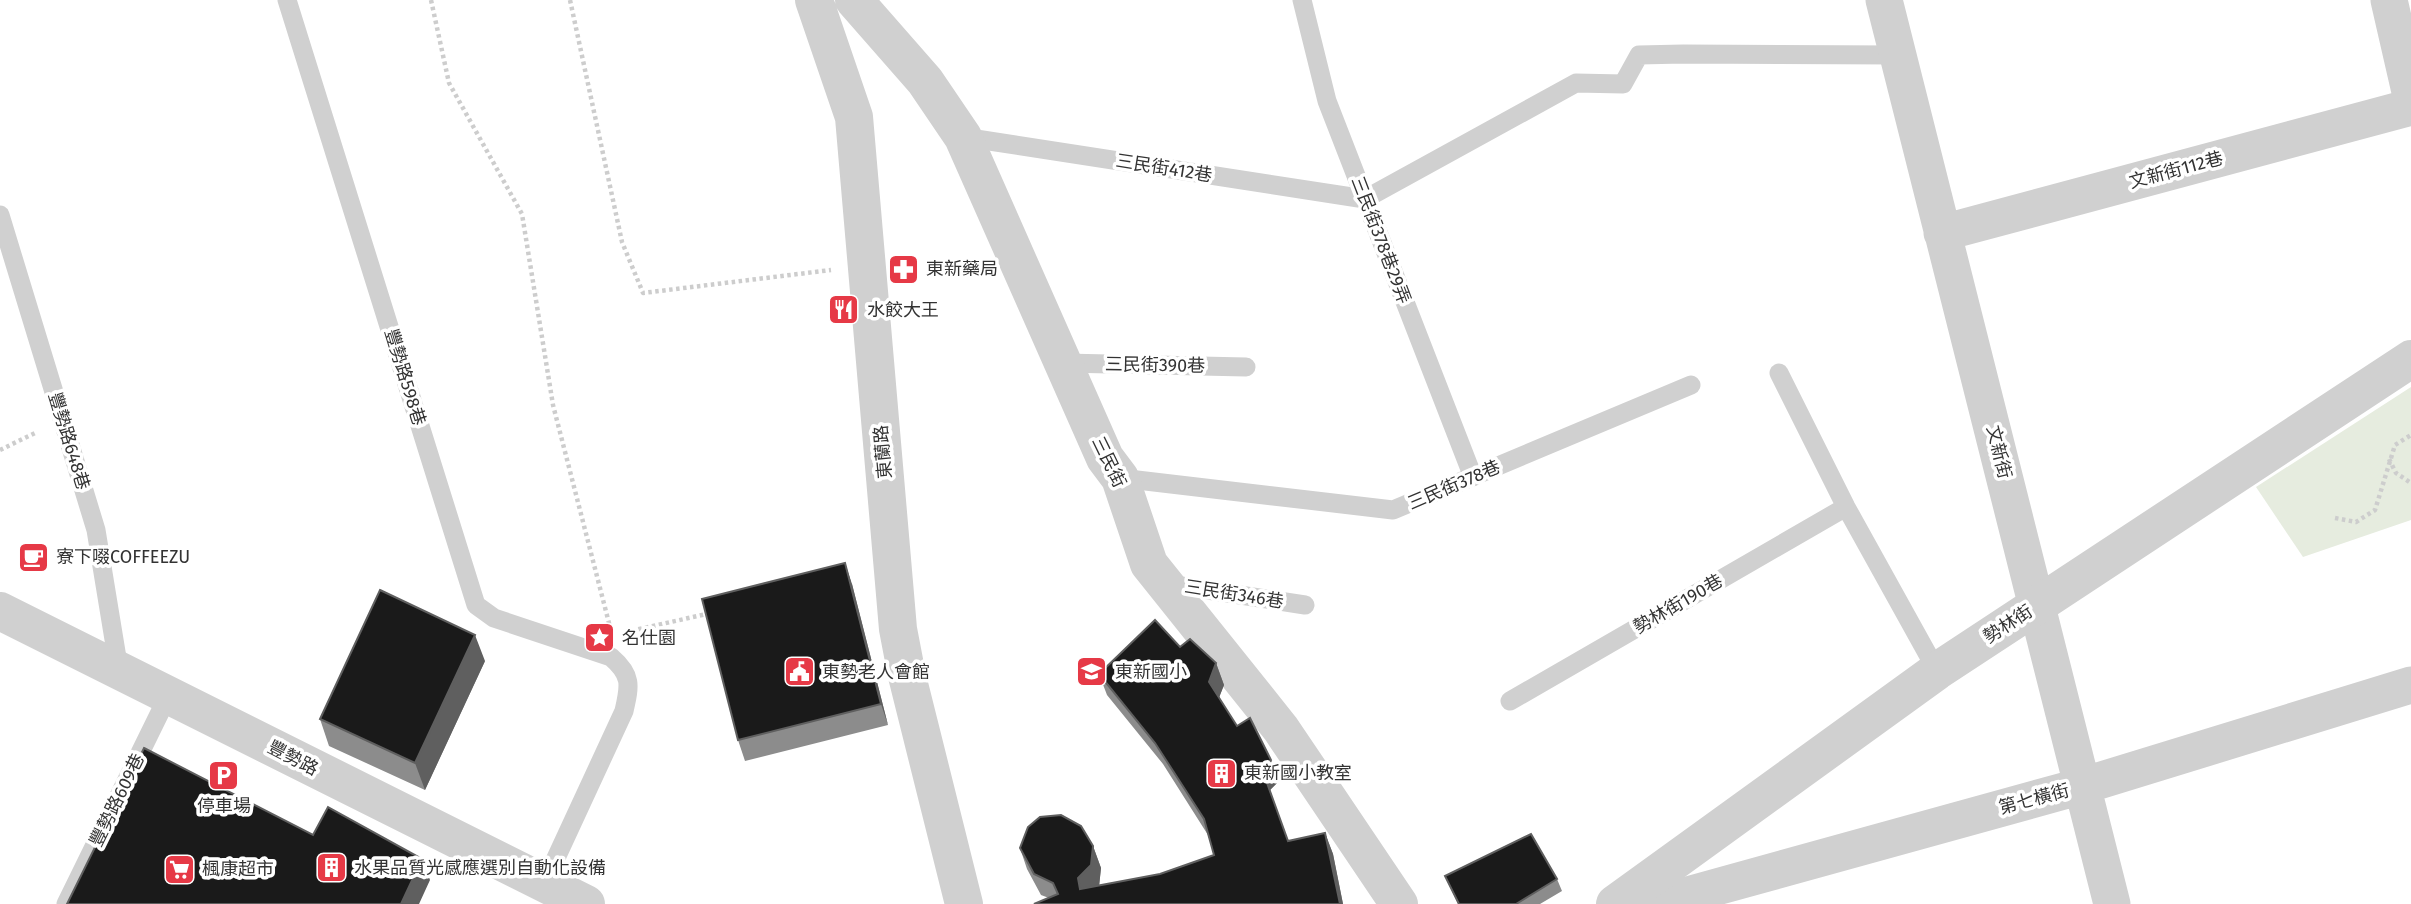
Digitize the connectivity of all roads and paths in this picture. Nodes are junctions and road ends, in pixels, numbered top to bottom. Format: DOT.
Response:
graph roads {
  1 [pos="287,0"];
  2 [pos="431,0"];
  3 [pos="570,0"];
  4 [pos="814,0"];
  5 [pos="854,0"];
  6 [pos="1302,0"];
  7 [pos="1884,0"];
  8 [pos="2389,0"];
  9 [pos="1897,55"];
  10 [pos="2411,96"];
  11 [pos="2411,107"];
  12 [pos="963,137"];
  13 [pos="1365,199"];
  14 [pos="0,215"];
  15 [pos="1942,233"];
  16 [pos="866,265"];
  17 [pos="2411,359"];
  18 [pos="1064,363"];
  19 [pos="1246,367"];
  20 [pos="1779,373"];
  21 [pos="1691,385"];
  22 [pos="62,420"];
  23 [pos="2411,435"];
  24 [pos="0,450"];
  25 [pos="2389,459"];
  26 [pos="1473,477"];
  27 [pos="1120,478"];
  28 [pos="2411,483"];
  29 [pos="1846,507"];
  30 [pos="2335,518"];
  31 [pos="1164,583"];
  32 [pos="1305,605"];
  33 [pos="2038,605"];
  34 [pos="0,611"];
  35 [pos="717,612"];
  36 [pos="613,655"];
  37 [pos="119,670"];
  38 [pos="1937,671"];
  39 [pos="2411,685"];
  40 [pos="168,696"];
  41 [pos="1510,701"];
  42 [pos="2082,786"];
  43 [pos="565,897"];
  44 [pos="66,904"];
  45 [pos="964,904"];
  46 [pos="1399,904"];
  47 [pos="1615,904"];
  48 [pos="1655,904"];
  49 [pos="2112,904"];
  1 -- 36 [label="lane, 豐勢路598巷"];
  2 -- 36 [label="path"];
  3 -- 16 [label="path"];
  4 -- 16 [label="street, 東蘭路"];
  5 -- 12 [label="street, 三民街"];
  6 -- 13 [label="lane, 三民街378巷29弄"];
  7 -- 9 [label="street, 文新街"];
  8 -- 10 [label="street"];
  9 -- 13 [label="lane"];
  9 -- 15 [label="street, 文新街"];
  11 -- 15 [label="street, 文新街112巷"];
  12 -- 13 [label="lane, 三民街412巷"];
  12 -- 18 [label="street, 三民街"];
  13 -- 26 [label="lane, 三民街378巷29弄"];
  14 -- 22 [label="lane, 豐勢路648巷"];
  15 -- 33 [label="street, 文新街"];
  16 -- 45 [label="street, 東蘭路"];
  17 -- 33 [label="street, 勢林街"];
  18 -- 19 [label="lane, 三民街390巷"];
  18 -- 27 [label="street, 三民街"];
  20 -- 29 [label="lane"];
  21 -- 26 [label="lane, 三民街378巷"];
  22 -- 24 [label="path"];
  22 -- 37 [label="lane, 豐勢路648巷"];
  23 -- 25 [label="path"];
  25 -- 28 [label="path"];
  25 -- 30 [label="path"];
  26 -- 27 [label="lane, 三民街378巷"];
  27 -- 31 [label="street, 三民街"];
  29 -- 38 [label="lane"];
  29 -- 41 [label="lane, 勢林街190巷"];
  31 -- 32 [label="lane, 三民街346巷"];
  31 -- 46 [label="street, 三民街"];
  33 -- 38 [label="street, 勢林街"];
  33 -- 42 [label="street, 文新街"];
  34 -- 37 [label="street, 豐勢路"];
  35 -- 36 [label="path"];
  36 -- 43 [label="lane"];
  37 -- 40 [label="street, 豐勢路"];
  38 -- 47 [label="street, 勢林街"];
  39 -- 42 [label="street, 第七橫街"];
  40 -- 43 [label="street, 豐勢路"];
  40 -- 44 [label="lane, 豐勢路609巷"];
  42 -- 48 [label="street, 第七橫街"];
  42 -- 49 [label="street, 文新街"];
}
